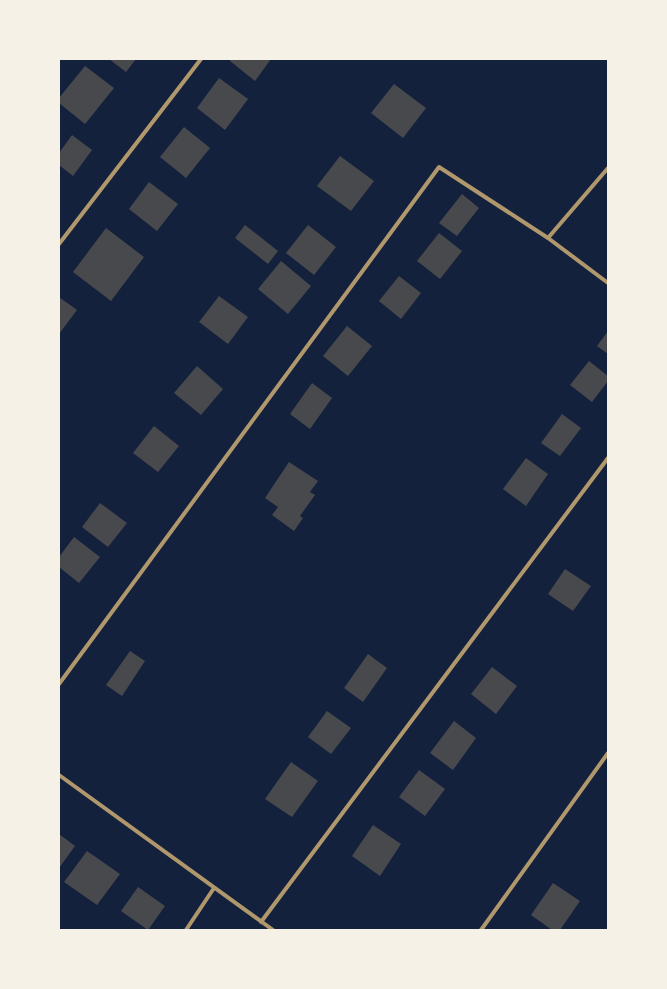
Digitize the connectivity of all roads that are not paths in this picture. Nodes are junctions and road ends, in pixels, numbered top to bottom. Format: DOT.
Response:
graph roads {
  1 [pos="201,59"];
  2 [pos="608,168"];
  3 [pos="548,238"];
  4 [pos="59,244"];
  5 [pos="608,283"];
  6 [pos="608,458"];
  7 [pos="59,684"];
  8 [pos="608,753"];
  9 [pos="59,775"];
  10 [pos="214,888"];
  11 [pos="261,922"];
  12 [pos="186,930"];
  13 [pos="273,930"];
  14 [pos="480,930"];
  1 -- 4 [label="street"];
  2 -- 3 [label="street"];
  3 -- 5 [label="street"];
  3 -- 7 [label="street"];
  6 -- 11 [label="street"];
  8 -- 14 [label="street"];
  9 -- 10 [label="street"];
  10 -- 11 [label="street"];
  10 -- 12 [label="street"];
  11 -- 13 [label="street"];
}
